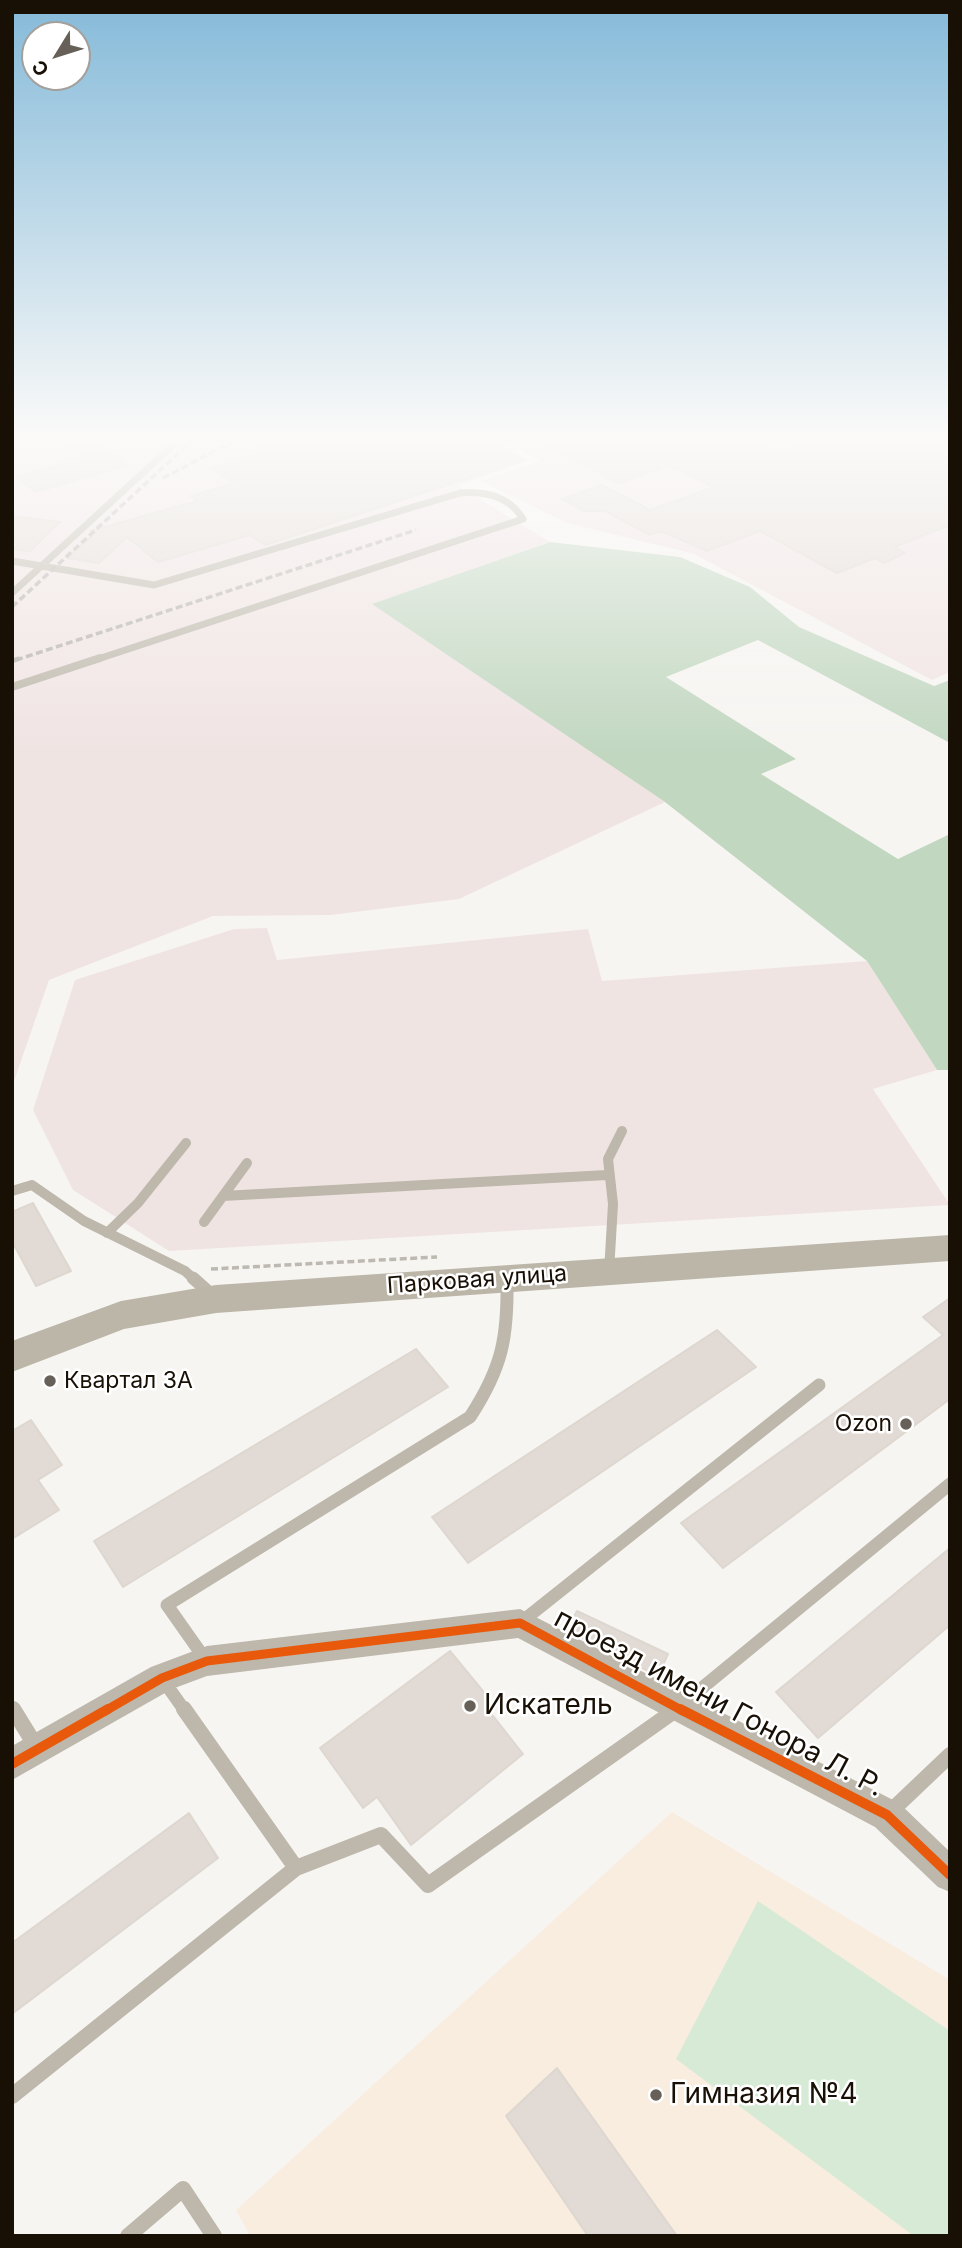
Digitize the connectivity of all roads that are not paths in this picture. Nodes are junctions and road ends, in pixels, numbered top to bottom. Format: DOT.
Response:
graph roads {
  1 [pos="66,543"];
  2 [pos="293,543"];
  3 [pos="450,543"];
  4 [pos="12,561"];
  5 [pos="40,567"];
  6 [pos="12,593"];
  7 [pos="12,687"];
  8 [pos="622,1131"];
  9 [pos="186,1143"];
  10 [pos="247,1163"];
  11 [pos="607,1175"];
  12 [pos="12,1191"];
  13 [pos="223,1196"];
  14 [pos="204,1222"];
  15 [pos="107,1233"];
  16 [pos="950,1248"];
  17 [pos="609,1272"];
  18 [pos="507,1279"];
  19 [pos="216,1299"];
  20 [pos="12,1357"];
  21 [pos="819,1385"];
  22 [pos="950,1484"];
  23 [pos="520,1623"];
  24 [pos="207,1661"];
  25 [pos="162,1678"];
  26 [pos="12,1708"];
  27 [pos="678,1708"];
  28 [pos="950,1755"];
  29 [pos="25,1757"];
  30 [pos="887,1815"];
  31 [pos="296,1868"];
  32 [pos="950,1875"];
  33 [pos="12,2096"];
  34 [pos="128,2236"];
  35 [pos="214,2236"];
  1 -- 5 [label="lane"];
  2 -- 5 [label="lane"];
  3 -- 7 [label="lane"];
  4 -- 5 [label="lane"];
  5 -- 6 [label="lane"];
  8 -- 11 [label="lane"];
  9 -- 15 [label="lane"];
  10 -- 13 [label="lane"];
  11 -- 13 [label="lane"];
  11 -- 17 [label="lane"];
  12 -- 15 [label="lane"];
  13 -- 14 [label="lane"];
  15 -- 19 [label="lane"];
  16 -- 17 [label="main road, Парковая улица"];
  17 -- 18 [label="main road, Парковая улица"];
  18 -- 19 [label="main road, Парковая улица"];
  18 -- 24 [label="lane"];
  19 -- 20 [label="main road, Парковая улица"];
  21 -- 23 [label="lane"];
  22 -- 27 [label="lane"];
  23 -- 24 [label="street, проезд имени Гонора Л. Р."];
  23 -- 27 [label="street, проезд имени Гонора Л. Р."];
  24 -- 25 [label="street, проезд имени Гонора Л. Р."];
  25 -- 29 [label="street, проезд имени Гонора Л. Р."];
  25 -- 31 [label="lane"];
  26 -- 29 [label="lane"];
  27 -- 30 [label="street, проезд имени Гонора Л. Р."];
  27 -- 31 [label="lane"];
  28 -- 30 [label="lane"];
  30 -- 32 [label="street, проезд имени Гонора Л. Р."];
  31 -- 33 [label="lane"];
  34 -- 35 [label="lane"];
}
